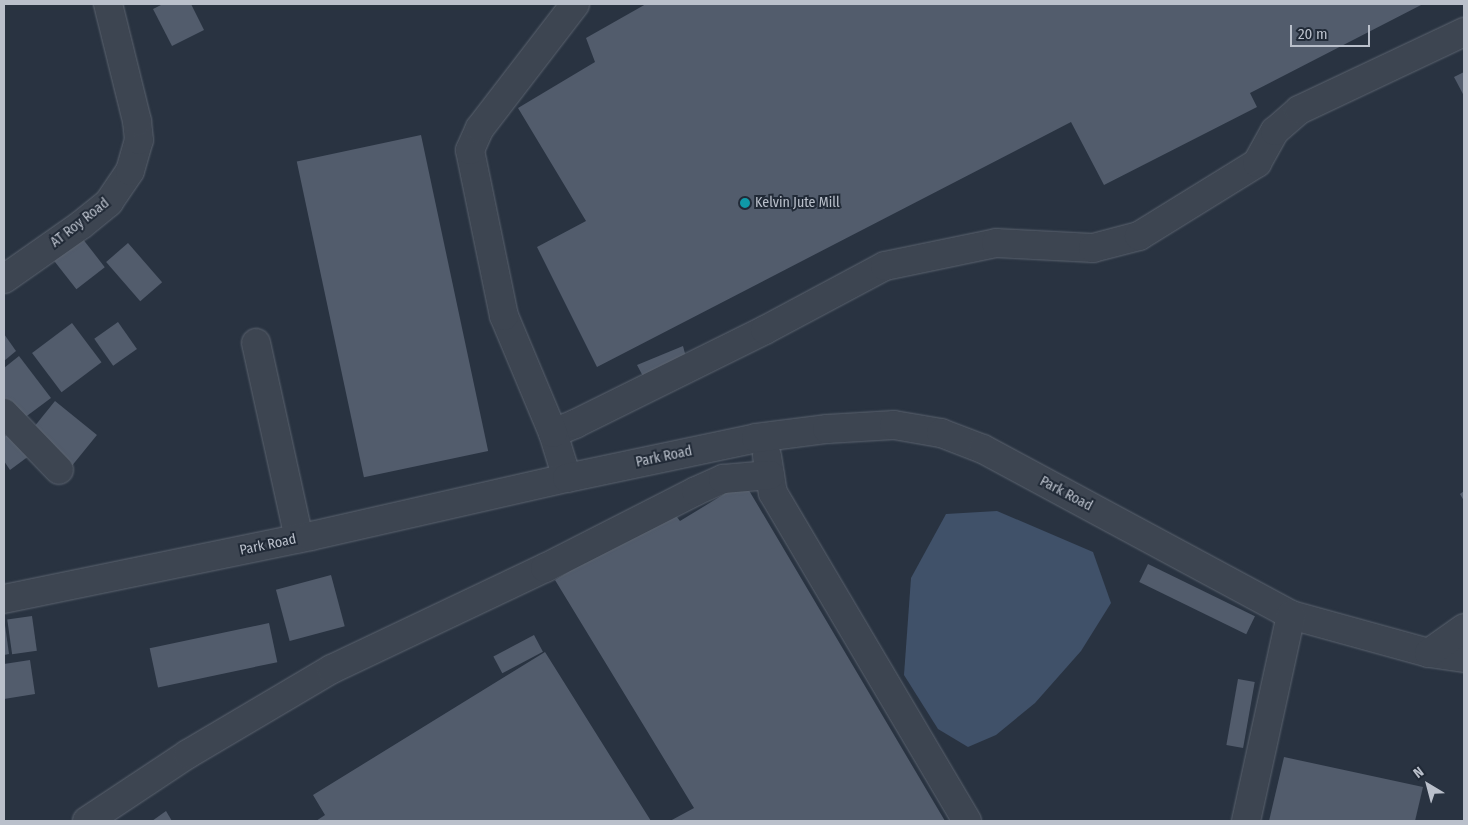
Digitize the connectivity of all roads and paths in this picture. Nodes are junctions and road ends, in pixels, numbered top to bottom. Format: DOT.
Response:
graph roads {
  1 [pos="108,4"];
  2 [pos="575,4"];
  3 [pos="1464,32"];
  4 [pos="4,279"];
  5 [pos="256,343"];
  6 [pos="4,413"];
  7 [pos="553,433"];
  8 [pos="764,437"];
  9 [pos="59,470"];
  10 [pos="770,475"];
  11 [pos="567,478"];
  12 [pos="299,538"];
  13 [pos="4,599"];
  14 [pos="1291,615"];
  15 [pos="1464,628"];
  16 [pos="1429,653"];
  17 [pos="1464,658"];
  18 [pos="87,821"];
  19 [pos="967,821"];
  20 [pos="1246,821"];
  1 -- 4 [label="street, AT Roy Road"];
  2 -- 7 [label="street"];
  3 -- 7 [label="street"];
  5 -- 12 [label="street"];
  6 -- 9 [label="street"];
  7 -- 11 [label="street"];
  8 -- 10 [label="street"];
  8 -- 11 [label="street, Park Road"];
  8 -- 14 [label="street, Park Road"];
  10 -- 18 [label="street"];
  10 -- 19 [label="street"];
  11 -- 12 [label="street, Park Road"];
  12 -- 13 [label="street, Park Road"];
  14 -- 16 [label="street, Park Road"];
  14 -- 20 [label="street"];
  15 -- 16 [label="street"];
  16 -- 17 [label="street, Park Road"];
}
